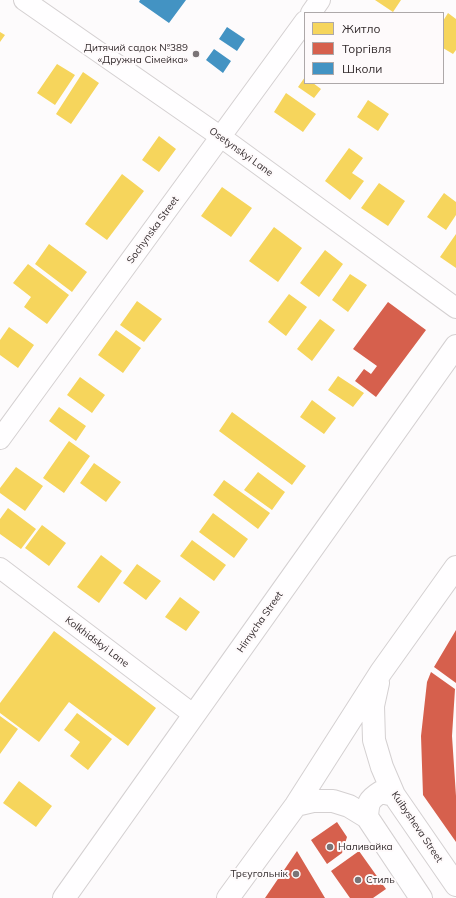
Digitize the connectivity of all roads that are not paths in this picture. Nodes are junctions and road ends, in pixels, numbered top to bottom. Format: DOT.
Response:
graph roads {
  1 [pos="24,0"];
  2 [pos="320,0"];
  3 [pos="312,12"];
  4 [pos="304,22"];
  5 [pos="221,137"];
  6 [pos="456,308"];
  7 [pos="456,346"];
  8 [pos="0,439"];
  9 [pos="456,567"];
  10 [pos="0,568"];
  11 [pos="381,672"];
  12 [pos="194,715"];
  13 [pos="394,795"];
  14 [pos="296,805"];
  15 [pos="367,817"];
  16 [pos="456,885"];
  17 [pos="64,898"];
  18 [pos="228,898"];
  19 [pos="421,898"];
  1 -- 5 [label="street, Osetynskyi Lane"];
  2 -- 3 [label="street"];
  4 -- 5 [label="street, Sochynska Street"];
  5 -- 6 [label="street, Osetynskyi Lane"];
  5 -- 8 [label="street, Sochynska Street"];
  7 -- 12 [label="main road, Hirnycha Street"];
  9 -- 11 [label="main road"];
  10 -- 12 [label="street, Kolkhidskyi Lane"];
  11 -- 13 [label="main road, Kuibysheva Street"];
  11 -- 14 [label="main road"];
  12 -- 17 [label="main road, Hirnycha Street"];
  13 -- 15 [label="main road"];
  13 -- 16 [label="main road, Kuibysheva Street"];
  14 -- 15 [label="main road"];
  14 -- 18 [label="main road"];
  15 -- 19 [label="main road"];
}
